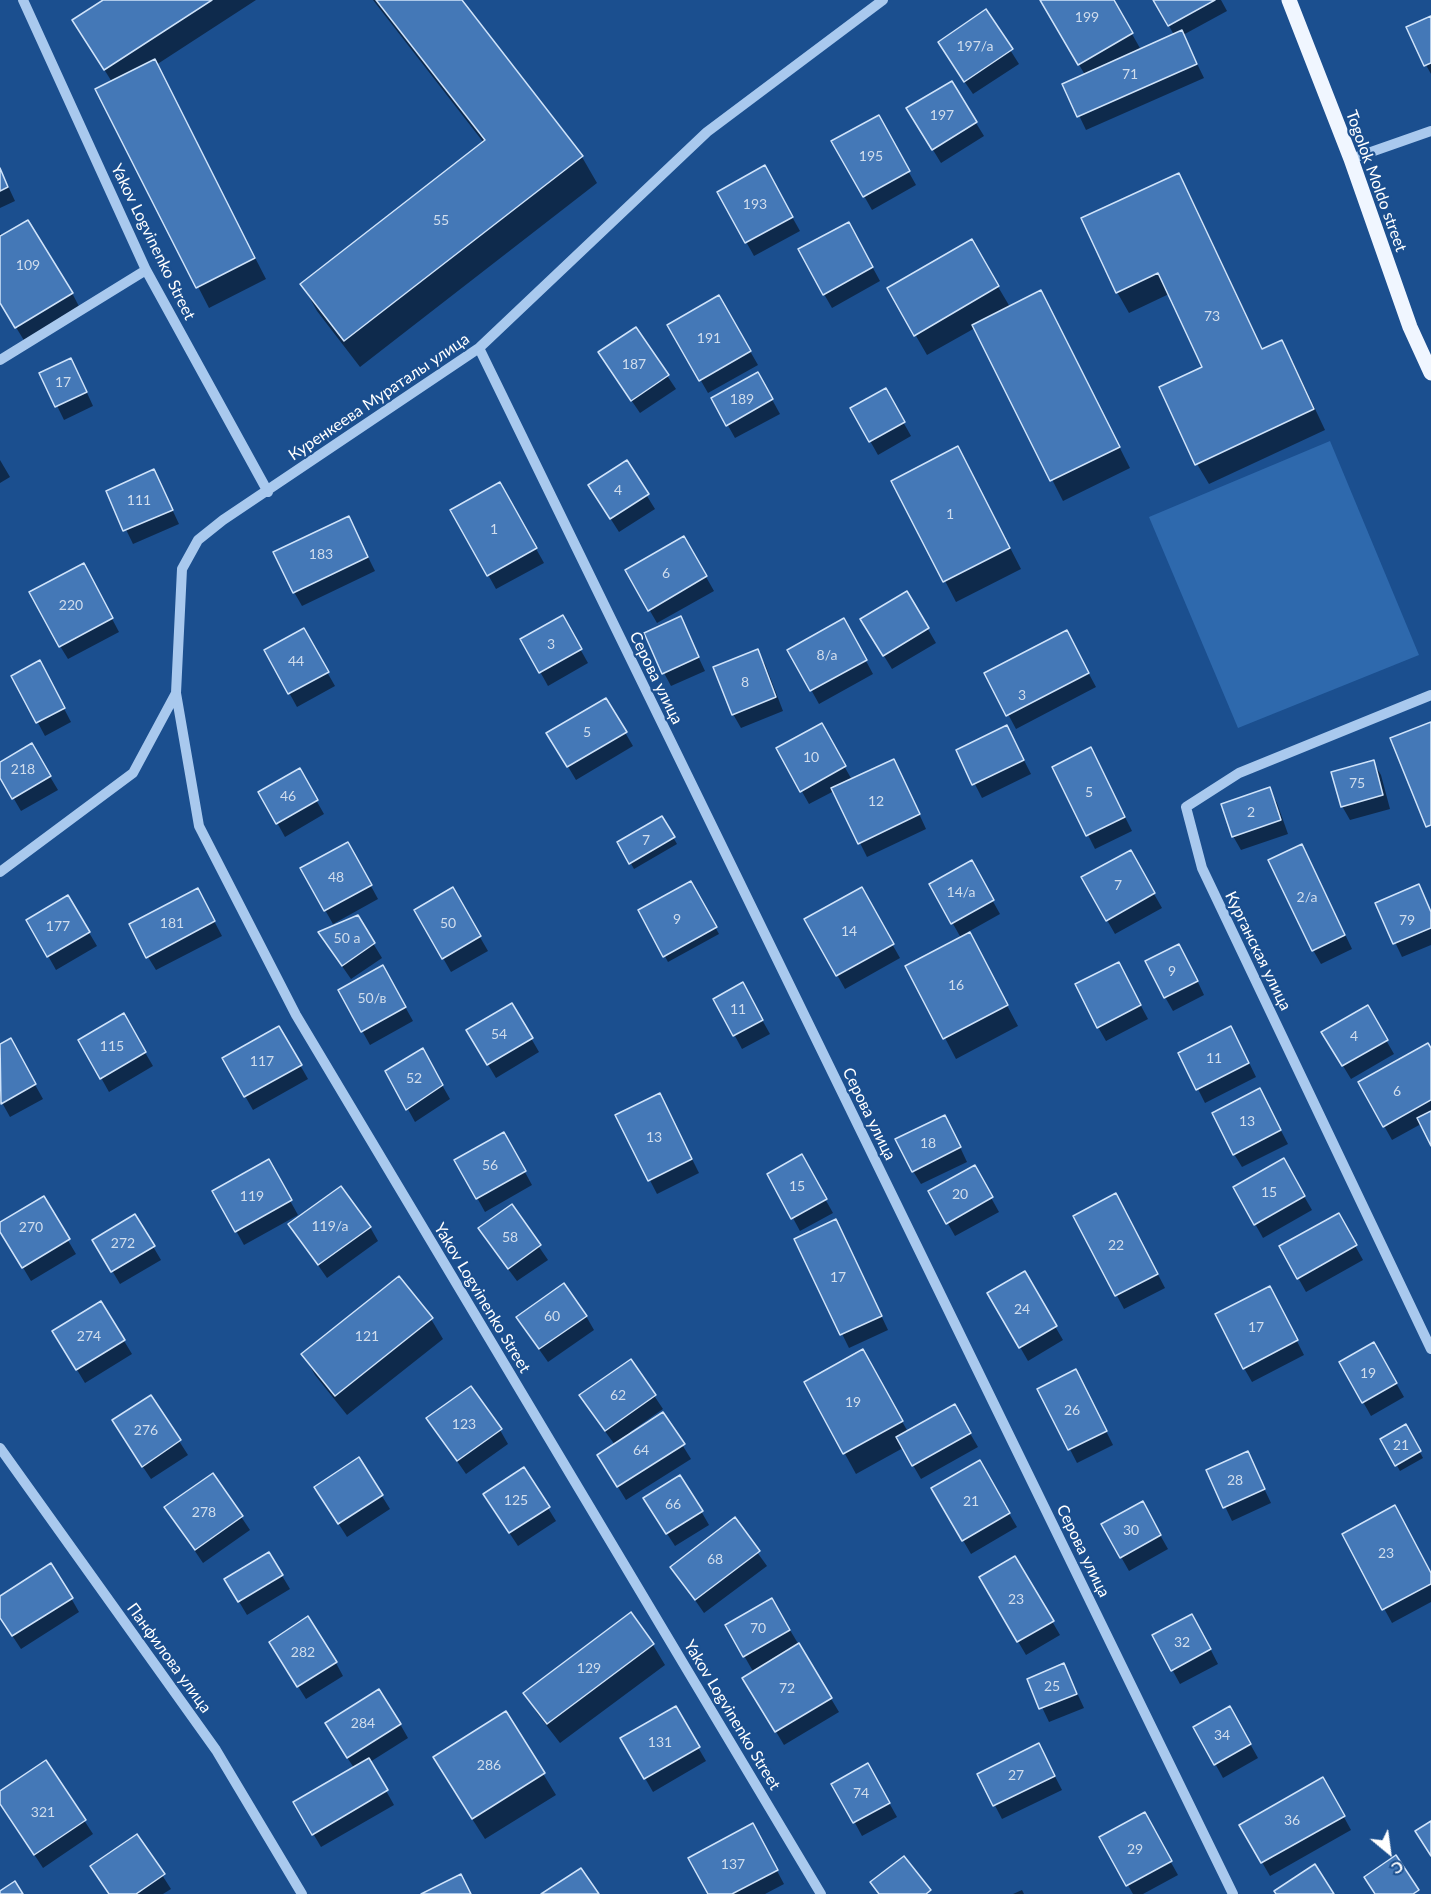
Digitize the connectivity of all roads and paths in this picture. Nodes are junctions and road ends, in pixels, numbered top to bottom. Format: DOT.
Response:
graph roads {
  1 [pos="23,0"];
  2 [pos="883,0"];
  3 [pos="1289,0"];
  4 [pos="1431,131"];
  5 [pos="1351,159"];
  6 [pos="146,270"];
  7 [pos="479,348"];
  8 [pos="0,360"];
  9 [pos="1431,373"];
  10 [pos="268,492"];
  11 [pos="176,693"];
  12 [pos="1431,695"];
  13 [pos="0,872"];
  14 [pos="1431,1349"];
  15 [pos="0,1448"];
  16 [pos="302,1894"];
  17 [pos="822,1894"];
  18 [pos="1233,1894"];
  1 -- 6 [label="street, Yakov Logvinenko Street"];
  2 -- 7 [label="street, Куренкеева Мураталы улица"];
  3 -- 5 [label="main road, Togolok Moldo street"];
  4 -- 5 [label="street"];
  5 -- 9 [label="main road, Togolok Moldo street"];
  6 -- 8 [label="street"];
  6 -- 10 [label="street, Yakov Logvinenko Street"];
  7 -- 10 [label="street, Куренкеева Мураталы улица"];
  7 -- 18 [label="street, Серова улица"];
  10 -- 11 [label="street, Куренкеева Мураталы улица"];
  11 -- 13 [label="street, Куренкеева Мураталы улица"];
  11 -- 17 [label="street, Yakov Logvinenko Street"];
  12 -- 14 [label="street, Курганская улица"];
  15 -- 16 [label="street, Панфилова улица"];
}
